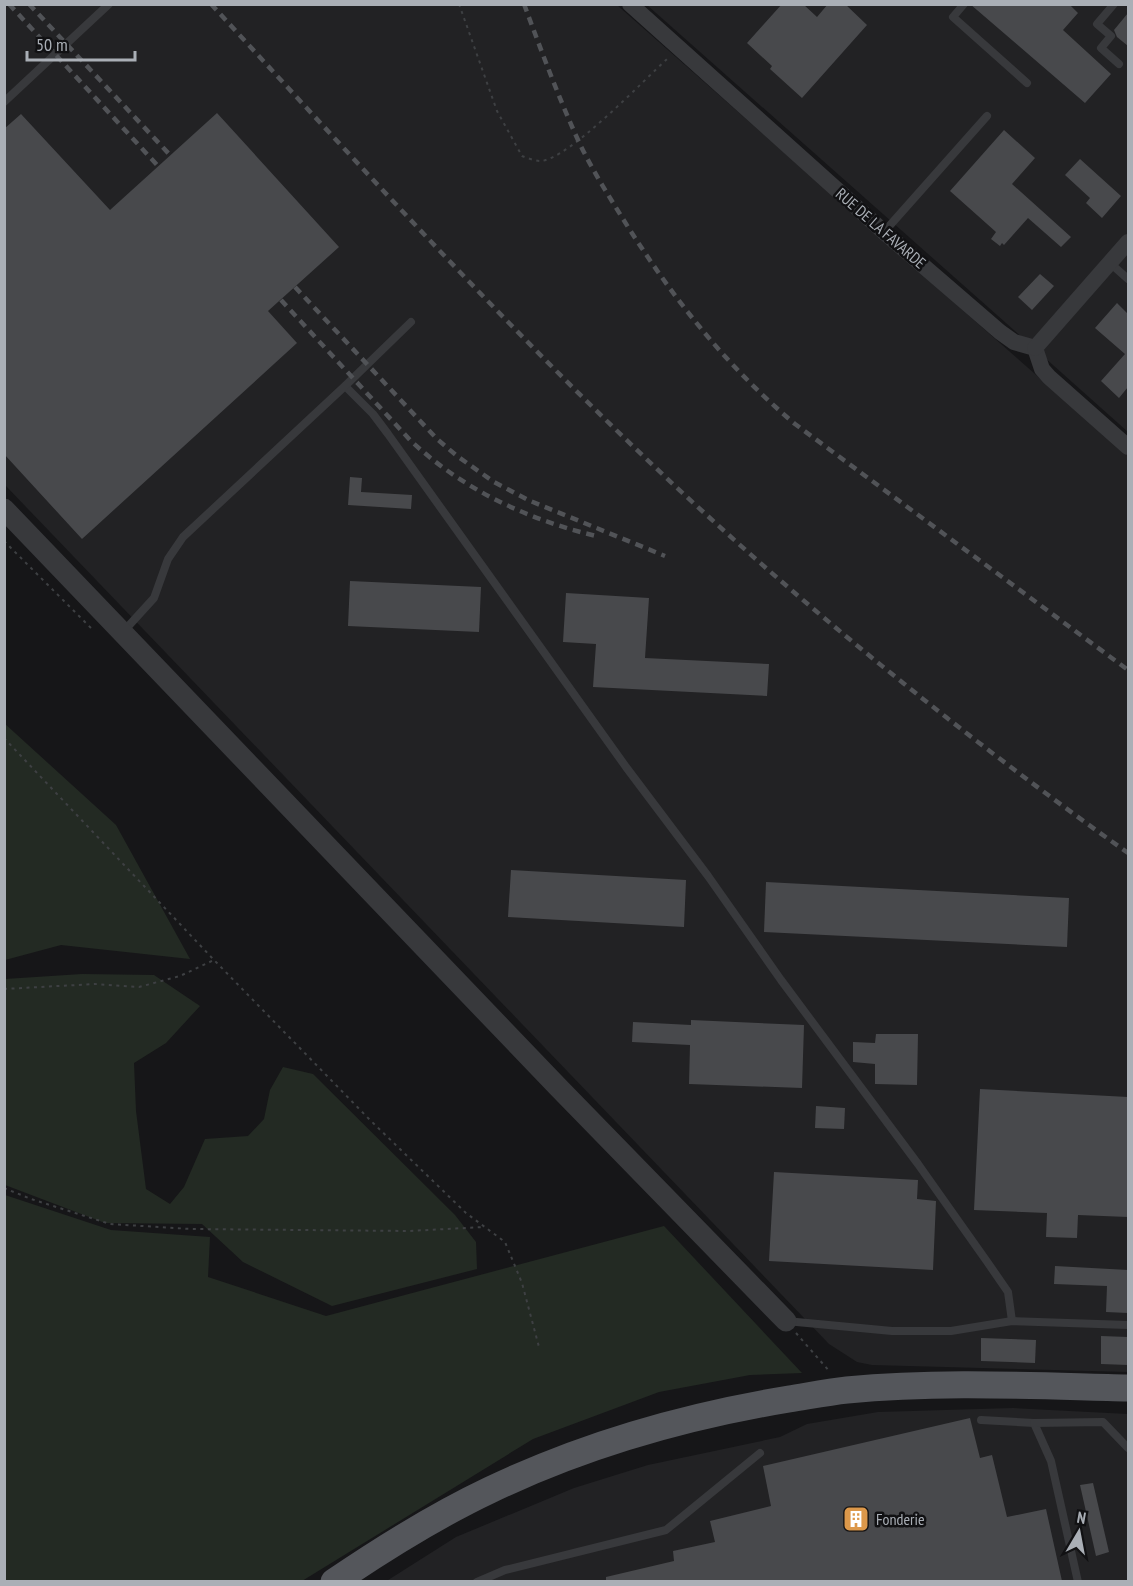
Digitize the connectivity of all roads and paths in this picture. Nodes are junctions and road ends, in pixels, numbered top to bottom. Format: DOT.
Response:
graph roads {
  1 [pos="109,4"];
  2 [pos="459,4"];
  3 [pos="630,4"];
  4 [pos="964,4"];
  5 [pos="1114,4"];
  6 [pos="678,48"];
  7 [pos="1119,64"];
  8 [pos="1027,83"];
  9 [pos="4,102"];
  10 [pos="987,116"];
  11 [pos="884,232"];
  12 [pos="1128,242"];
  13 [pos="1110,263"];
  14 [pos="1128,279"];
  15 [pos="411,322"];
  16 [pos="1035,348"];
  17 [pos="345,386"];
  18 [pos="1128,447"];
  19 [pos="4,509"];
  20 [pos="123,633"];
  21 [pos="4,738"];
  22 [pos="214,960"];
  23 [pos="4,990"];
  24 [pos="4,1188"];
  25 [pos="484,1227"];
  26 [pos="786,1321"];
  27 [pos="1012,1321"];
  28 [pos="1128,1325"];
  29 [pos="539,1347"];
  30 [pos="1128,1388"];
  31 [pos="845,1390"];
  32 [pos="981,1420"];
  33 [pos="1034,1424"];
  34 [pos="1128,1448"];
  35 [pos="760,1453"];
  36 [pos="334,1581"];
  37 [pos="477,1581"];
  38 [pos="1078,1581"];
  1 -- 9 [label="lane"];
  2 -- 6 [label="path"];
  3 -- 6 [label="street, RUE DE LA FAVARDE"];
  4 -- 8 [label="lane"];
  5 -- 7 [label="lane"];
  6 -- 11 [label="street, RUE DE LA FAVARDE"];
  10 -- 11 [label="lane"];
  11 -- 16 [label="street, RUE DE LA FAVARDE"];
  12 -- 13 [label="street"];
  13 -- 14 [label="lane"];
  13 -- 16 [label="street"];
  15 -- 17 [label="lane"];
  16 -- 18 [label="street"];
  17 -- 20 [label="lane"];
  17 -- 27 [label="lane"];
  19 -- 20 [label="street"];
  20 -- 26 [label="street"];
  21 -- 22 [label="path"];
  22 -- 23 [label="path"];
  22 -- 25 [label="path"];
  24 -- 25 [label="path"];
  25 -- 29 [label="path"];
  26 -- 27 [label="lane"];
  26 -- 31 [label="path"];
  27 -- 28 [label="lane"];
  30 -- 31 [label="main road"];
  31 -- 36 [label="main road"];
  32 -- 33 [label="lane"];
  33 -- 34 [label="lane"];
  33 -- 38 [label="lane"];
  35 -- 37 [label="lane"];
}
